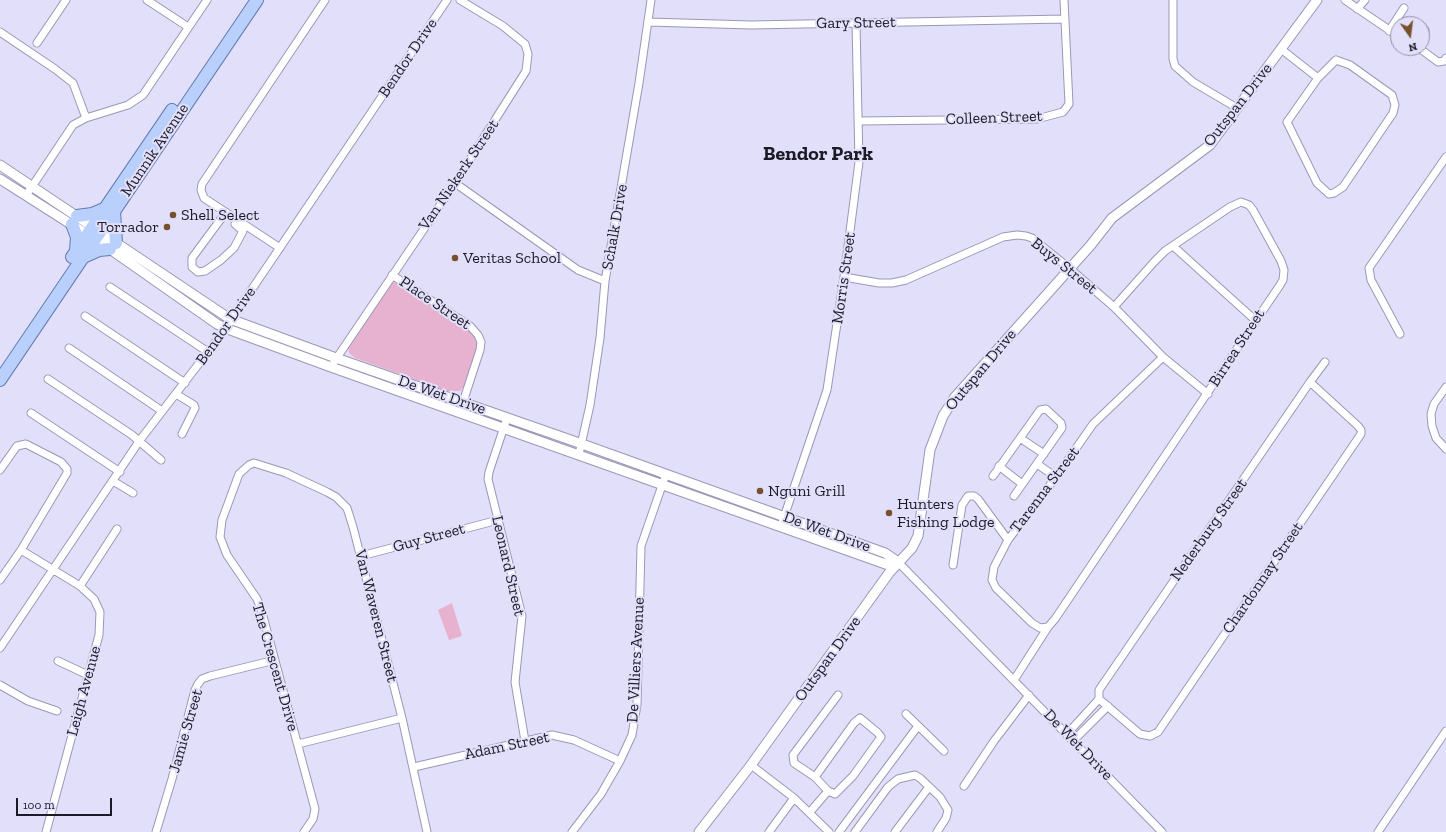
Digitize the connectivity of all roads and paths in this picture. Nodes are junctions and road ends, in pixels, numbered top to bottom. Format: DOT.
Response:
graph roads {
  1 [pos="66,0"];
  2 [pos="147,0"];
  3 [pos="207,0"];
  4 [pos="248,0"];
  5 [pos="257,0"];
  6 [pos="325,0"];
  7 [pos="447,0"];
  8 [pos="460,0"];
  9 [pos="651,0"];
  10 [pos="1064,0"];
  11 [pos="1173,0"];
  12 [pos="1317,0"];
  13 [pos="1345,0"];
  14 [pos="1365,0"];
  15 [pos="1404,8"];
  16 [pos="1357,9"];
  17 [pos="1064,19"];
  18 [pos="648,22"];
  19 [pos="856,23"];
  20 [pos="188,27"];
  21 [pos="1389,31"];
  22 [pos="0,32"];
  23 [pos="33,47"];
  24 [pos="1281,49"];
  25 [pos="1430,56"];
  26 [pos="1446,58"];
  27 [pos="1318,78"];
  28 [pos="1237,108"];
  29 [pos="86,118"];
  30 [pos="858,121"];
  31 [pos="1445,161"];
  32 [pos="0,165"];
  33 [pos="0,179"];
  34 [pos="455,183"];
  35 [pos="32,185"];
  36 [pos="27,194"];
  37 [pos="110,209"];
  38 [pos="224,214"];
  39 [pos="74,220"];
  40 [pos="93,233"];
  41 [pos="113,246"];
  42 [pos="1173,246"];
  43 [pos="280,248"];
  44 [pos="78,255"];
  45 [pos="1069,268"];
  46 [pos="392,275"];
  47 [pos="844,278"];
  48 [pos="606,281"];
  49 [pos="110,287"];
  50 [pos="1114,307"];
  51 [pos="85,316"];
  52 [pos="230,319"];
  53 [pos="1255,320"];
  54 [pos="225,328"];
  55 [pos="1400,334"];
  56 [pos="69,348"];
  57 [pos="208,352"];
  58 [pos="1163,356"];
  59 [pos="336,358"];
  60 [pos="1325,362"];
  61 [pos="0,366"];
  62 [pos="331,367"];
  63 [pos="48,379"];
  64 [pos="0,380"];
  65 [pos="1310,382"];
  66 [pos="185,383"];
  67 [pos="1446,388"];
  68 [pos="176,394"];
  69 [pos="1208,394"];
  70 [pos="463,402"];
  71 [pos="162,411"];
  72 [pos="30,412"];
  73 [pos="507,418"];
  74 [pos="503,428"];
  75 [pos="182,434"];
  76 [pos="1020,438"];
  77 [pos="140,440"];
  78 [pos="582,444"];
  79 [pos="1446,449"];
  80 [pos="580,454"];
  81 [pos="1044,454"];
  82 [pos="161,460"];
  83 [pos="248,464"];
  84 [pos="1037,464"];
  85 [pos="1000,466"];
  86 [pos="0,470"];
  87 [pos="120,472"];
  88 [pos="666,474"];
  89 [pos="993,476"];
  90 [pos="1056,477"];
  91 [pos="113,481"];
  92 [pos="1022,484"];
  93 [pos="662,485"];
  94 [pos="133,493"];
  95 [pos="1014,496"];
  96 [pos="784,517"];
  97 [pos="498,520"];
  98 [pos="781,526"];
  99 [pos="117,529"];
  100 [pos="1008,540"];
  101 [pos="21,550"];
  102 [pos="361,556"];
  103 [pos="896,565"];
  104 [pos="953,565"];
  105 [pos="53,571"];
  106 [pos="0,580"];
  107 [pos="80,586"];
  108 [pos="1046,628"];
  109 [pos="0,648"];
  110 [pos="275,660"];
  111 [pos="58,661"];
  112 [pos="88,675"];
  113 [pos="1014,680"];
  114 [pos="0,686"];
  115 [pos="838,695"];
  116 [pos="1029,695"];
  117 [pos="1099,698"];
  118 [pos="1108,706"];
  119 [pos="57,710"];
  120 [pos="906,714"];
  121 [pos="402,718"];
  122 [pos="918,726"];
  123 [pos="1446,731"];
  124 [pos="1067,734"];
  125 [pos="524,741"];
  126 [pos="1073,741"];
  127 [pos="298,744"];
  128 [pos="944,751"];
  129 [pos="620,761"];
  130 [pos="751,765"];
  131 [pos="414,767"];
  132 [pos="815,777"];
  133 [pos="964,786"];
  134 [pos="929,787"];
  135 [pos="828,791"];
  136 [pos="794,798"];
  137 [pos="810,812"];
  138 [pos="46,832"];
  139 [pos="156,832"];
  140 [pos="304,832"];
  141 [pos="427,832"];
  142 [pos="572,832"];
  143 [pos="699,832"];
  144 [pos="769,832"];
  145 [pos="829,832"];
  146 [pos="839,832"];
  147 [pos="855,832"];
  148 [pos="895,832"];
  149 [pos="937,832"];
  150 [pos="1162,832"];
  151 [pos="1378,832"];
  1 -- 23 [label="street"];
  2 -- 20 [label="street"];
  3 -- 20 [label="street"];
  4 -- 37 [label="main road, Munnik Avenue"];
  5 -- 37 [label="main road, Munnik Avenue"];
  6 -- 38 [label="street"];
  7 -- 43 [label="street, Bendor Drive"];
  8 -- 34 [label="street, Van Niekerk Street"];
  9 -- 18 [label="street, Schalk Drive"];
  10 -- 17 [label="street, Colleen Street"];
  11 -- 28 [label="street"];
  12 -- 24 [label="street, Outspan Drive"];
  13 -- 16 [label="street"];
  14 -- 16 [label="street"];
  15 -- 21 [label="street"];
  16 -- 21 [label="street"];
  17 -- 19 [label="street, Gary Street"];
  17 -- 30 [label="street, Colleen Street"];
  18 -- 19 [label="street, Gary Street"];
  18 -- 48 [label="street, Schalk Drive"];
  19 -- 30 [label="street, Morris Street"];
  20 -- 29 [label="street"];
  22 -- 23 [label="street"];
  23 -- 29 [label="street"];
  24 -- 27 [label="street"];
  24 -- 28 [label="street, Outspan Drive"];
  25 -- 26 [label="street"];
  27 -- 27 [label="street"];
  28 -- 45 [label="street, Outspan Drive"];
  29 -- 35 [label="street"];
  30 -- 47 [label="street, Morris Street"];
  31 -- 55 [label="street"];
  32 -- 35 [label="street, De Wet Drive"];
  33 -- 36 [label="street, De Wet Drive"];
  34 -- 46 [label="street, Van Niekerk Street"];
  34 -- 48 [label="street"];
  35 -- 36 [label="street"];
  35 -- 39 [label="street, De Wet Drive"];
  36 -- 39 [label="street, De Wet Drive"];
  37 -- 39 [label="main road"];
  37 -- 40 [label="main road, Munnik Avenue"];
  37 -- 41 [label="main road"];
  38 -- 38 [label="street"];
  38 -- 43 [label="street"];
  39 -- 40 [label="street, De Wet Drive"];
  39 -- 44 [label="main road"];
  40 -- 41 [label="street, De Wet Drive"];
  40 -- 44 [label="main road, Munnik Avenue"];
  41 -- 44 [label="main road"];
  41 -- 52 [label="street, De Wet Drive"];
  41 -- 54 [label="street, De Wet Drive"];
  42 -- 50 [label="street, Birrea Street"];
  42 -- 53 [label="street"];
  42 -- 53 [label="street, Birrea Street"];
  43 -- 52 [label="street, Bendor Drive"];
  44 -- 61 [label="main road, Munnik Avenue"];
  44 -- 64 [label="main road, Munnik Avenue"];
  45 -- 47 [label="street, Buys Street"];
  45 -- 50 [label="street, Buys Street"];
  45 -- 103 [label="street, Outspan Drive"];
  46 -- 59 [label="street, Van Niekerk Street"];
  46 -- 70 [label="street, Place Street"];
  47 -- 96 [label="street, Morris Street"];
  48 -- 78 [label="street, Schalk Drive"];
  49 -- 57 [label="street"];
  50 -- 58 [label="street, Buys Street"];
  51 -- 66 [label="street"];
  52 -- 54 [label="street, Bendor Drive"];
  52 -- 59 [label="street, De Wet Drive"];
  53 -- 69 [label="street, Birrea Street"];
  54 -- 57 [label="street, Bendor Drive"];
  54 -- 62 [label="street, De Wet Drive"];
  56 -- 71 [label="street"];
  57 -- 66 [label="street, Bendor Drive"];
  58 -- 69 [label="street, Buys Street"];
  58 -- 90 [label="street, Tarenna Street"];
  59 -- 62 [label="street, Van Niekerk Street"];
  59 -- 70 [label="street, De Wet Drive"];
  60 -- 65 [label="street, Nederburg Street"];
  62 -- 74 [label="street, De Wet Drive"];
  63 -- 77 [label="street"];
  65 -- 117 [label="street, Nederburg Street"];
  65 -- 118 [label="street, Chardonnay Street"];
  66 -- 68 [label="street, Bendor Drive"];
  67 -- 79 [label="street"];
  68 -- 71 [label="street, Bendor Drive"];
  68 -- 75 [label="street"];
  69 -- 108 [label="street, Birrea Street"];
  70 -- 73 [label="street, De Wet Drive"];
  71 -- 77 [label="street, Bendor Drive"];
  72 -- 87 [label="street"];
  73 -- 74 [label="street, Leonard Street"];
  73 -- 78 [label="street, De Wet Drive"];
  74 -- 80 [label="street, De Wet Drive"];
  74 -- 97 [label="street, Leonard Street"];
  76 -- 81 [label="street"];
  76 -- 81 [label="street"];
  76 -- 85 [label="street"];
  77 -- 82 [label="street"];
  77 -- 87 [label="street, Bendor Drive"];
  78 -- 80 [label="street, Schalk Drive"];
  78 -- 88 [label="street, De Wet Drive"];
  80 -- 93 [label="street, De Wet Drive"];
  81 -- 84 [label="street"];
  83 -- 102 [label="street, Van Waveren Street"];
  83 -- 110 [label="street, The Crescent Drive"];
  84 -- 90 [label="street"];
  84 -- 92 [label="street"];
  85 -- 89 [label="street"];
  85 -- 92 [label="street"];
  86 -- 101 [label="street"];
  87 -- 91 [label="street, Bendor Drive"];
  88 -- 93 [label="street, De Villiers Avenue"];
  88 -- 96 [label="street, De Wet Drive"];
  90 -- 100 [label="street, Tarenna Street"];
  91 -- 94 [label="street"];
  91 -- 105 [label="street, Bendor Drive"];
  92 -- 95 [label="street"];
  93 -- 98 [label="street, De Wet Drive"];
  93 -- 129 [label="street, De Villiers Avenue"];
  96 -- 98 [label="street, Morris Street"];
  96 -- 103 [label="street, De Wet Drive"];
  97 -- 102 [label="street, Guy Street"];
  97 -- 125 [label="street, Leonard Street"];
  98 -- 103 [label="street, De Wet Drive"];
  99 -- 107 [label="street"];
  100 -- 104 [label="street"];
  100 -- 108 [label="street, Tarenna Street"];
  101 -- 105 [label="street, Leigh Avenue"];
  101 -- 106 [label="street"];
  102 -- 121 [label="street, Van Waveren Street"];
  103 -- 113 [label="street, De Wet Drive"];
  103 -- 130 [label="street, Outspan Drive"];
  105 -- 107 [label="street, Leigh Avenue"];
  105 -- 109 [label="street, Bendor Drive"];
  107 -- 112 [label="street, Leigh Avenue"];
  108 -- 113 [label="street, Birrea Street"];
  110 -- 127 [label="street, The Crescent Drive"];
  110 -- 139 [label="street, Jamie Street"];
  111 -- 112 [label="street"];
  112 -- 138 [label="street, Leigh Avenue"];
  113 -- 116 [label="street, De Wet Drive"];
  114 -- 119 [label="street"];
  115 -- 132 [label="street"];
  116 -- 124 [label="street, De Wet Drive"];
  116 -- 133 [label="street"];
  117 -- 118 [label="street"];
  117 -- 124 [label="street, Nederburg Street"];
  118 -- 126 [label="street"];
  120 -- 122 [label="street"];
  121 -- 127 [label="street"];
  121 -- 131 [label="street, Van Waveren Street"];
  122 -- 128 [label="street"];
  122 -- 146 [label="street"];
  123 -- 151 [label="street"];
  124 -- 126 [label="street, De Wet Drive"];
  125 -- 129 [label="street, Adam Street"];
  125 -- 131 [label="street, Adam Street"];
  126 -- 150 [label="street, De Wet Drive"];
  127 -- 140 [label="street, The Crescent Drive"];
  129 -- 142 [label="street, De Villiers Avenue"];
  130 -- 136 [label="street"];
  130 -- 143 [label="street, Outspan Drive"];
  131 -- 141 [label="street, Van Waveren Street"];
  132 -- 135 [label="street"];
  132 -- 135 [label="street"];
  134 -- 147 [label="street"];
  134 -- 148 [label="street"];
  134 -- 149 [label="street"];
  135 -- 137 [label="street"];
  136 -- 137 [label="street"];
  136 -- 144 [label="street"];
  137 -- 145 [label="street"];
}
